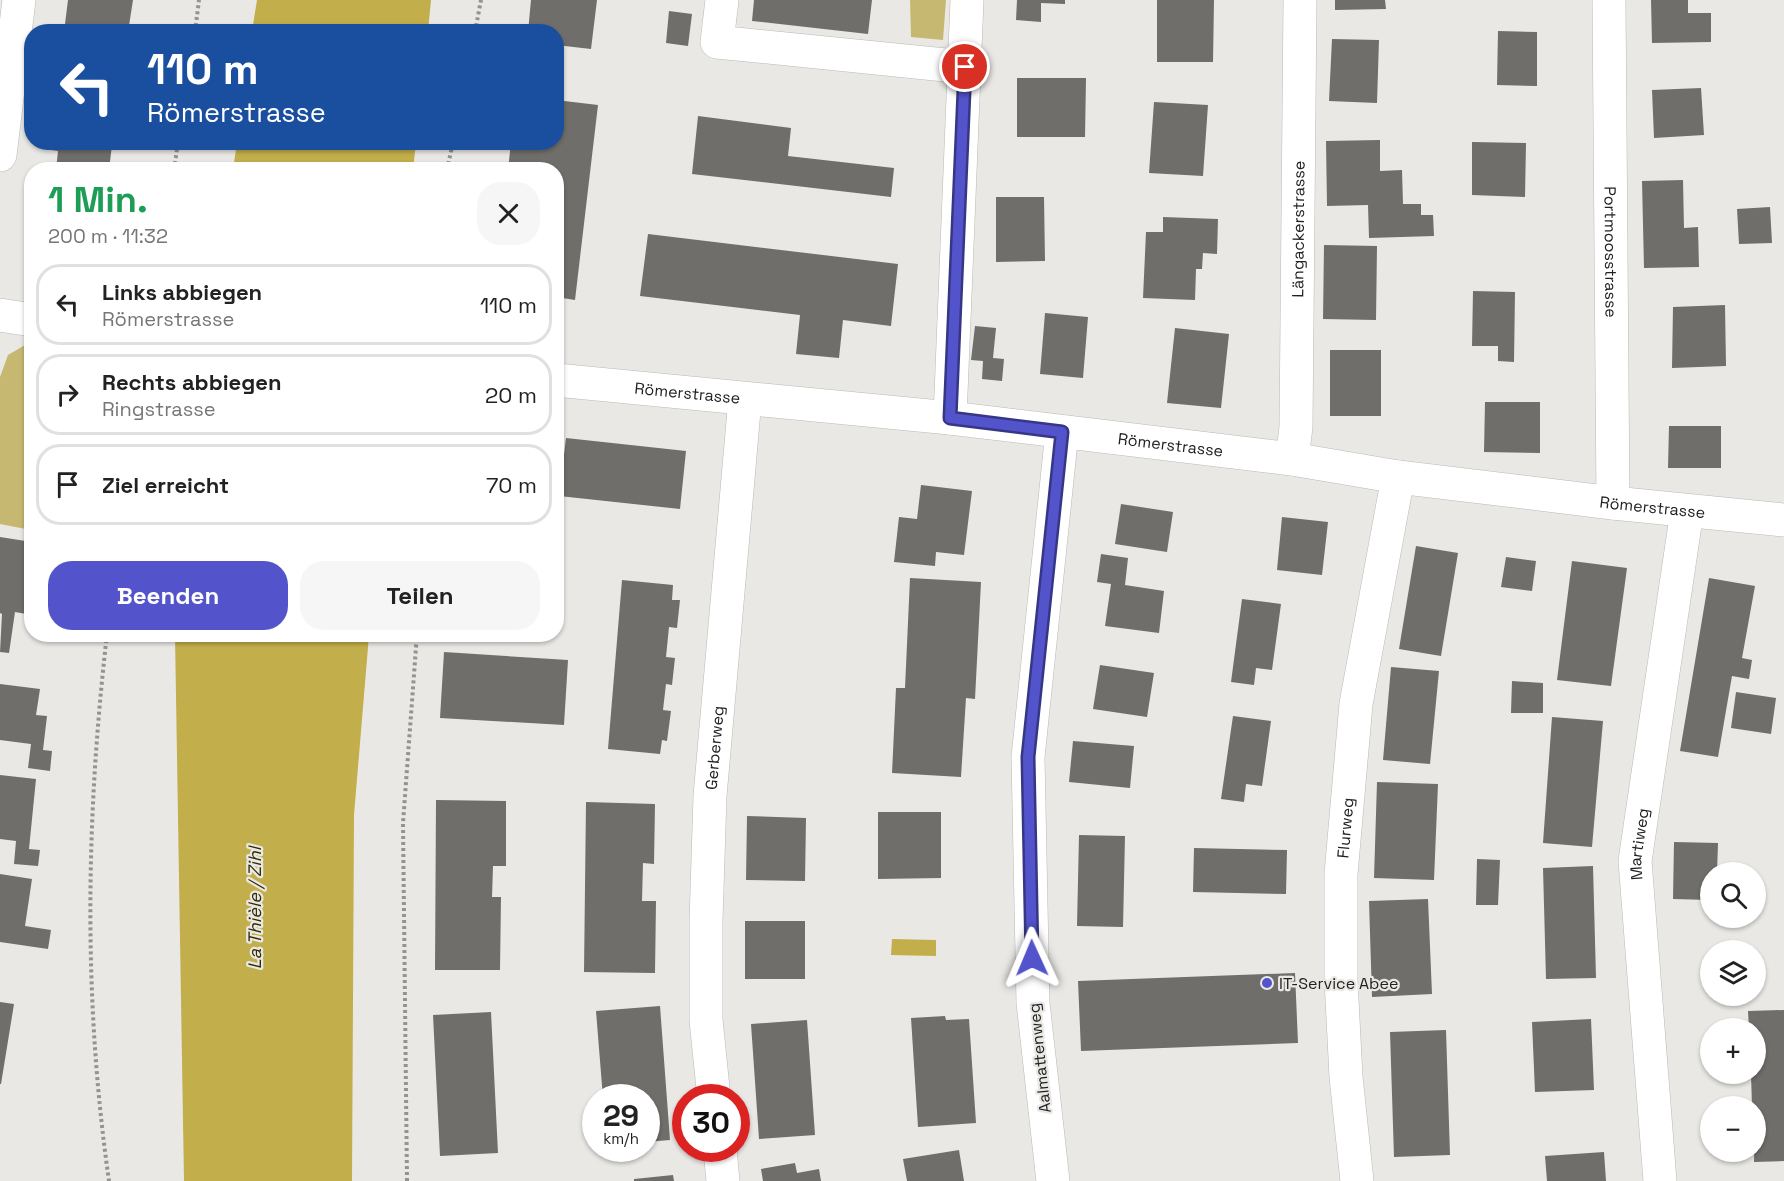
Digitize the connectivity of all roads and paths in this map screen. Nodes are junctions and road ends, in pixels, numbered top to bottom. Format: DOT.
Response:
graph roads {
  1 [pos="19,0"];
  2 [pos="200,0"];
  3 [pos="481,0"];
  4 [pos="722,0"];
  5 [pos="967,0"];
  6 [pos="1300,0"];
  7 [pos="1609,0"];
  8 [pos="196,24"];
  9 [pos="476,24"];
  10 [pos="965,67"];
  11 [pos="0,154"];
  12 [pos="0,315"];
  13 [pos="24,319"];
  14 [pos="564,381"];
  15 [pos="745,399"];
  16 [pos="950,418"];
  17 [pos="1062,432"];
  18 [pos="1292,459"];
  19 [pos="1398,477"];
  20 [pos="1613,503"];
  21 [pos="1687,511"];
  22 [pos="1784,520"];
  23 [pos="106,642"];
  24 [pos="416,642"];
  25 [pos="713,1084"];
  26 [pos="721,1162"];
  27 [pos="109,1181"];
  28 [pos="407,1181"];
  29 [pos="723,1181"];
  30 [pos="1053,1181"];
  31 [pos="1357,1181"];
  32 [pos="1660,1181"];
  1 -- 11 [label="street"];
  2 -- 8 [label="path"];
  3 -- 9 [label="path"];
  4 -- 10 [label="street"];
  5 -- 10 [label="street"];
  6 -- 18 [label="street, Längackerstrasse"];
  7 -- 20 [label="street, Portmoosstrasse"];
  10 -- 16 [label="street"];
  12 -- 13 [label="street"];
  14 -- 15 [label="street, Römerstrasse"];
  15 -- 16 [label="street, Römerstrasse"];
  15 -- 25 [label="street, Gerberweg"];
  16 -- 17 [label="street, Römerstrasse"];
  17 -- 18 [label="street, Römerstrasse"];
  17 -- 30 [label="street, Aalmattenweg"];
  18 -- 19 [label="street, Römerstrasse"];
  19 -- 20 [label="street, Römerstrasse"];
  19 -- 31 [label="street, Flurweg"];
  20 -- 21 [label="street, Römerstrasse"];
  21 -- 22 [label="street, Römerstrasse"];
  21 -- 32 [label="street, Martiweg"];
  23 -- 27 [label="path"];
  24 -- 28 [label="path"];
  26 -- 29 [label="street"];
}
